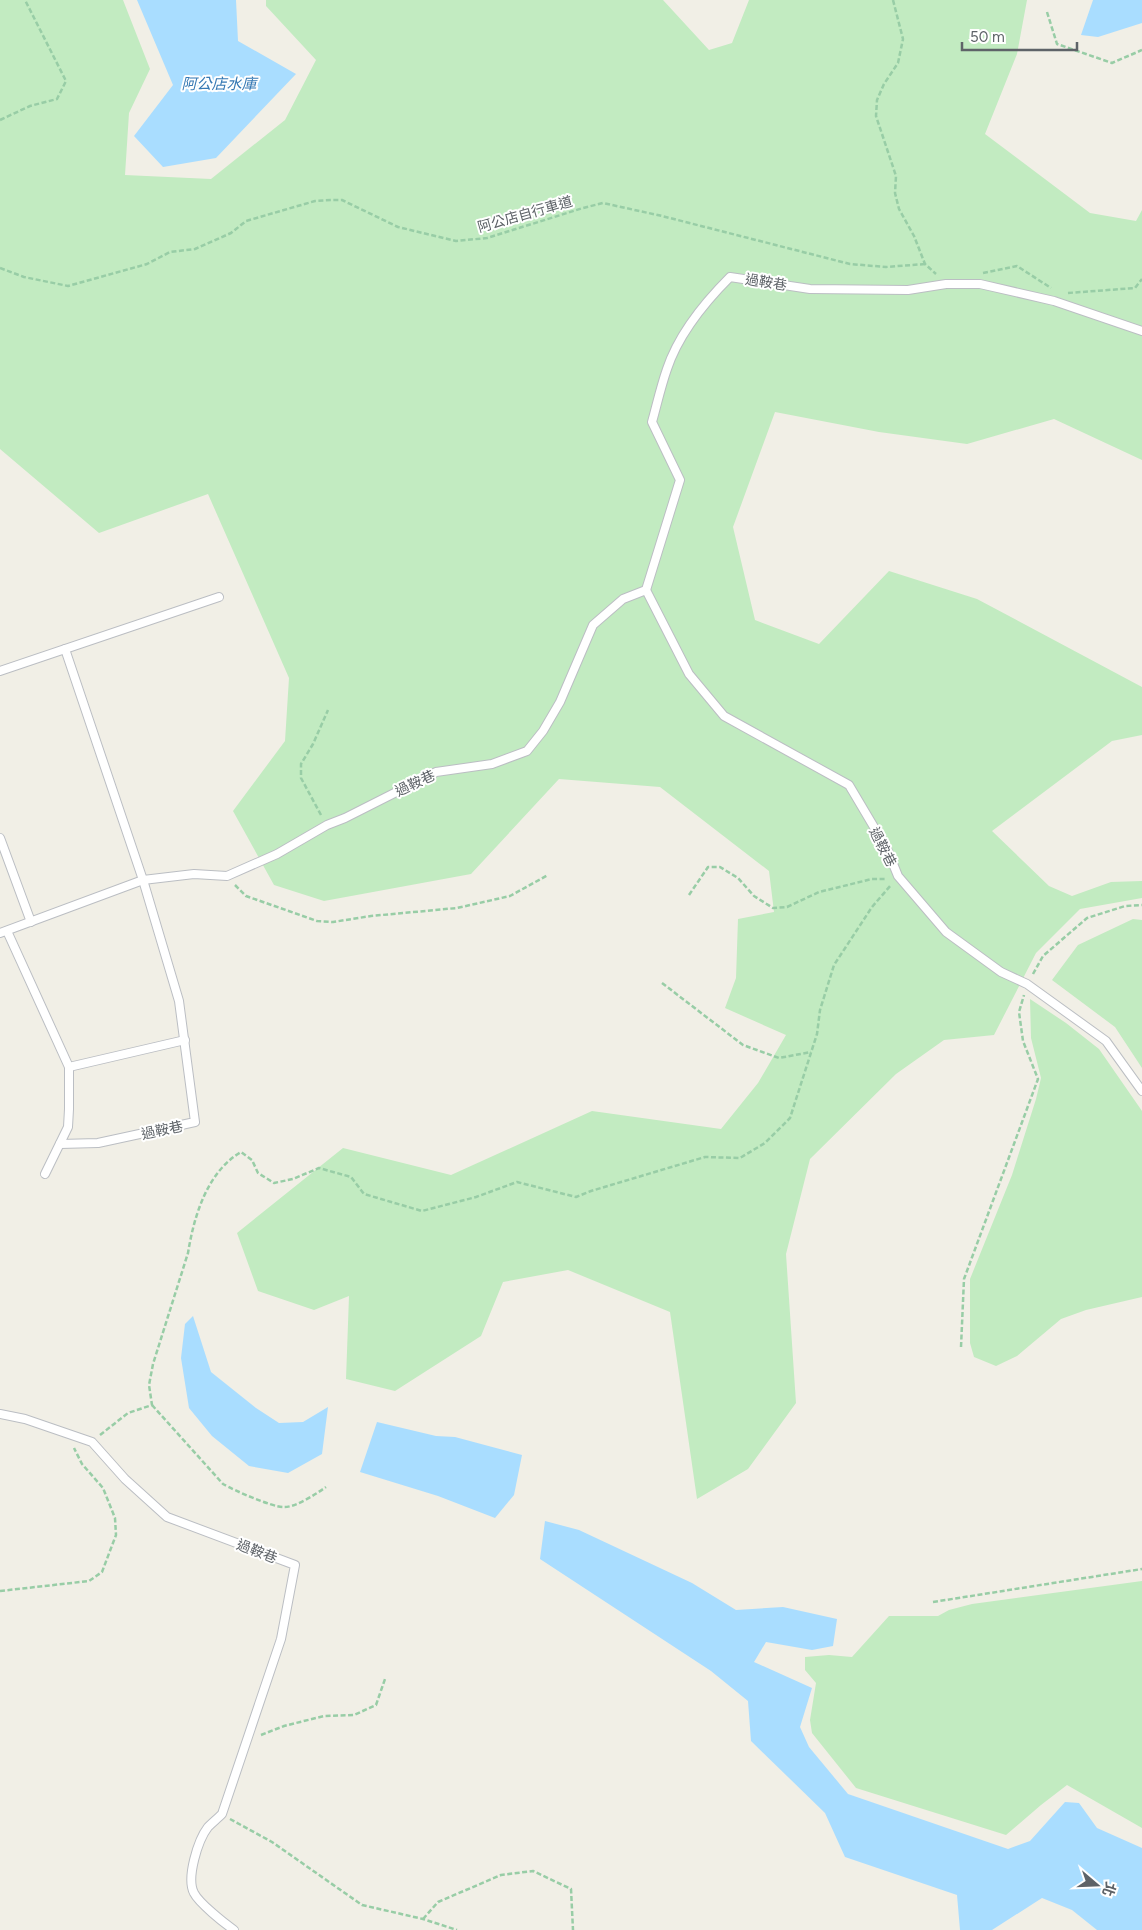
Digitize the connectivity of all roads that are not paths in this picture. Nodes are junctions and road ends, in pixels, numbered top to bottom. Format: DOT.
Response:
graph roads {
  1 [pos="1142,331"];
  2 [pos="646,590"];
  3 [pos="219,597"];
  4 [pos="64,649"];
  5 [pos="0,671"];
  6 [pos="0,838"];
  7 [pos="143,880"];
  8 [pos="31,922"];
  9 [pos="4,932"];
  10 [pos="185,1040"];
  11 [pos="68,1066"];
  12 [pos="1142,1091"];
  13 [pos="60,1144"];
  14 [pos="45,1174"];
  15 [pos="0,1414"];
  16 [pos="234,1930"];
  1 -- 2 [label="lane, 過鞍巷"];
  2 -- 7 [label="lane, 過鞍巷"];
  2 -- 12 [label="lane, 過鞍巷"];
  3 -- 4 [label="lane"];
  4 -- 5 [label="lane"];
  4 -- 7 [label="lane, 過鞍巷"];
  6 -- 8 [label="lane"];
  7 -- 8 [label="lane, 過鞍巷"];
  7 -- 10 [label="lane, 過鞍巷"];
  8 -- 9 [label="lane, 過鞍巷"];
  9 -- 11 [label="lane, 過鞍巷"];
  10 -- 11 [label="lane"];
  10 -- 13 [label="lane, 過鞍巷"];
  11 -- 13 [label="lane, 過鞍巷"];
  13 -- 14 [label="lane, 過鞍巷"];
  15 -- 16 [label="lane, 過鞍巷"];
}
